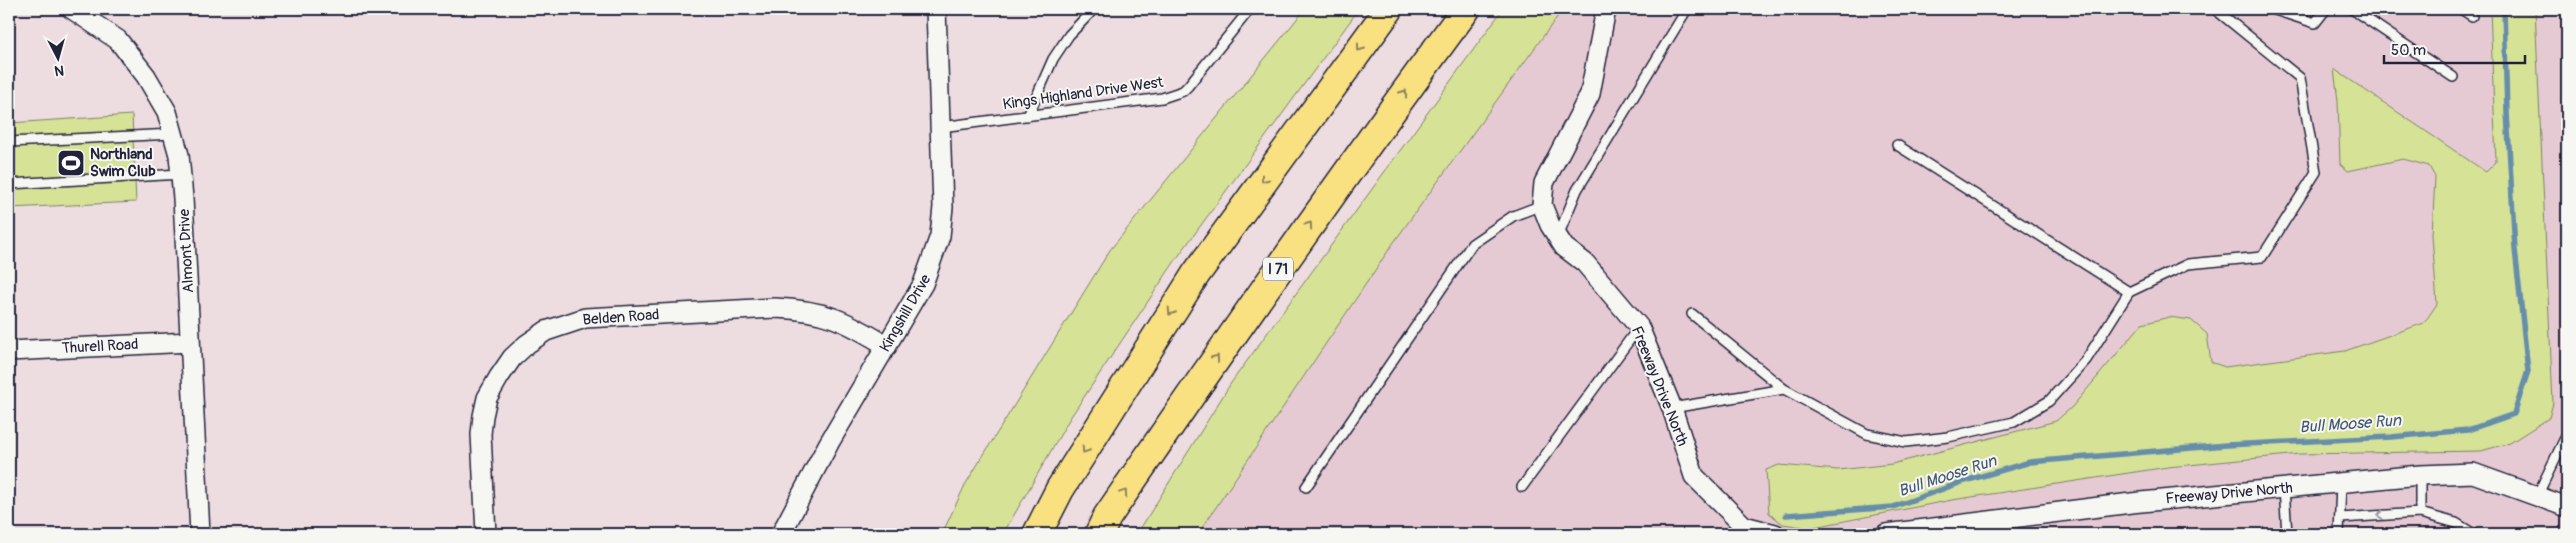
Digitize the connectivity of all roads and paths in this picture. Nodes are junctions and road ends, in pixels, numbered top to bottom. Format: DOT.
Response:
graph roads {
  1 [pos="72,9"];
  2 [pos="936,9"];
  3 [pos="1094,9"];
  4 [pos="1250,9"];
  5 [pos="1389,9"];
  6 [pos="1466,9"];
  7 [pos="1606,9"];
  8 [pos="1687,9"];
  9 [pos="2216,9"];
  10 [pos="2272,9"];
  11 [pos="2326,9"];
  12 [pos="2352,9"];
  13 [pos="2461,9"];
  14 [pos="2472,16"];
  15 [pos="2453,77"];
  16 [pos="1028,116"];
  17 [pos="941,126"];
  18 [pos="173,134"];
  19 [pos="9,142"];
  20 [pos="1896,146"];
  21 [pos="181,174"];
  22 [pos="9,184"];
  23 [pos="1542,205"];
  24 [pos="1553,231"];
  25 [pos="2129,292"];
  26 [pos="1692,314"];
  27 [pos="1639,327"];
  28 [pos="190,342"];
  29 [pos="886,346"];
  30 [pos="9,351"];
  31 [pos="1784,389"];
  32 [pos="1672,408"];
  33 [pos="2567,434"];
  34 [pos="2420,475"];
  35 [pos="2341,483"];
  36 [pos="1306,487"];
  37 [pos="1522,487"];
  38 [pos="2284,488"];
  39 [pos="2536,496"];
  40 [pos="2567,507"];
  41 [pos="2420,513"];
  42 [pos="2340,518"];
  43 [pos="1741,530"];
  44 [pos="200,534"];
  45 [pos="486,534"];
  46 [pos="781,534"];
  47 [pos="1036,534"];
  48 [pos="1099,534"];
  49 [pos="1775,534"];
  50 [pos="1886,534"];
  51 [pos="2286,534"];
  52 [pos="2339,534"];
  53 [pos="2474,534"];
  1 -- 18 [label="street, Almont Drive"];
  2 -- 17 [label="street, Kingshill Drive"];
  3 -- 16 [label="lane"];
  4 -- 16 [label="lane, Kings Highland Drive West"];
  5 -- 47 [label="highway, one-way"];
  48 -- 6 [label="highway, I 71, one-way"];
  7 -- 23 [label="street"];
  8 -- 24 [label="lane"];
  9 -- 25 [label="lane"];
  10 -- 11 [label="lane"];
  12 -- 15 [label="lane"];
  13 -- 14 [label="lane"];
  16 -- 17 [label="lane, Kings Highland Drive West"];
  17 -- 29 [label="street, Kingshill Drive"];
  18 -- 19 [label="lane"];
  18 -- 21 [label="street, Almont Drive"];
  20 -- 25 [label="lane"];
  21 -- 22 [label="lane"];
  21 -- 28 [label="street, Almont Drive"];
  23 -- 24 [label="street"];
  23 -- 36 [label="lane"];
  24 -- 27 [label="street, Freeway Drive North"];
  25 -- 31 [label="lane"];
  26 -- 31 [label="lane"];
  27 -- 32 [label="street, Freeway Drive North"];
  27 -- 37 [label="lane"];
  28 -- 30 [label="street, Thurell Road"];
  28 -- 44 [label="street, Almont Drive"];
  29 -- 45 [label="street, Belden Road"];
  29 -- 46 [label="street, Kingshill Drive"];
  31 -- 32 [label="lane"];
  32 -- 43 [label="street, Freeway Drive North"];
  33 -- 39 [label="lane"];
  34 -- 35 [label="street, Freeway Drive North"];
  34 -- 39 [label="street, Freeway Drive North"];
  34 -- 41 [label="lane"];
  35 -- 38 [label="street, Freeway Drive North"];
  35 -- 42 [label="lane"];
  38 -- 50 [label="street, Freeway Drive North"];
  38 -- 51 [label="lane"];
  39 -- 40 [label="street, Freeway Drive North"];
  41 -- 42 [label="lane, one-way"];
  41 -- 53 [label="lane"];
  42 -- 52 [label="lane"];
  43 -- 49 [label="street, Freeway Drive North"];
}
